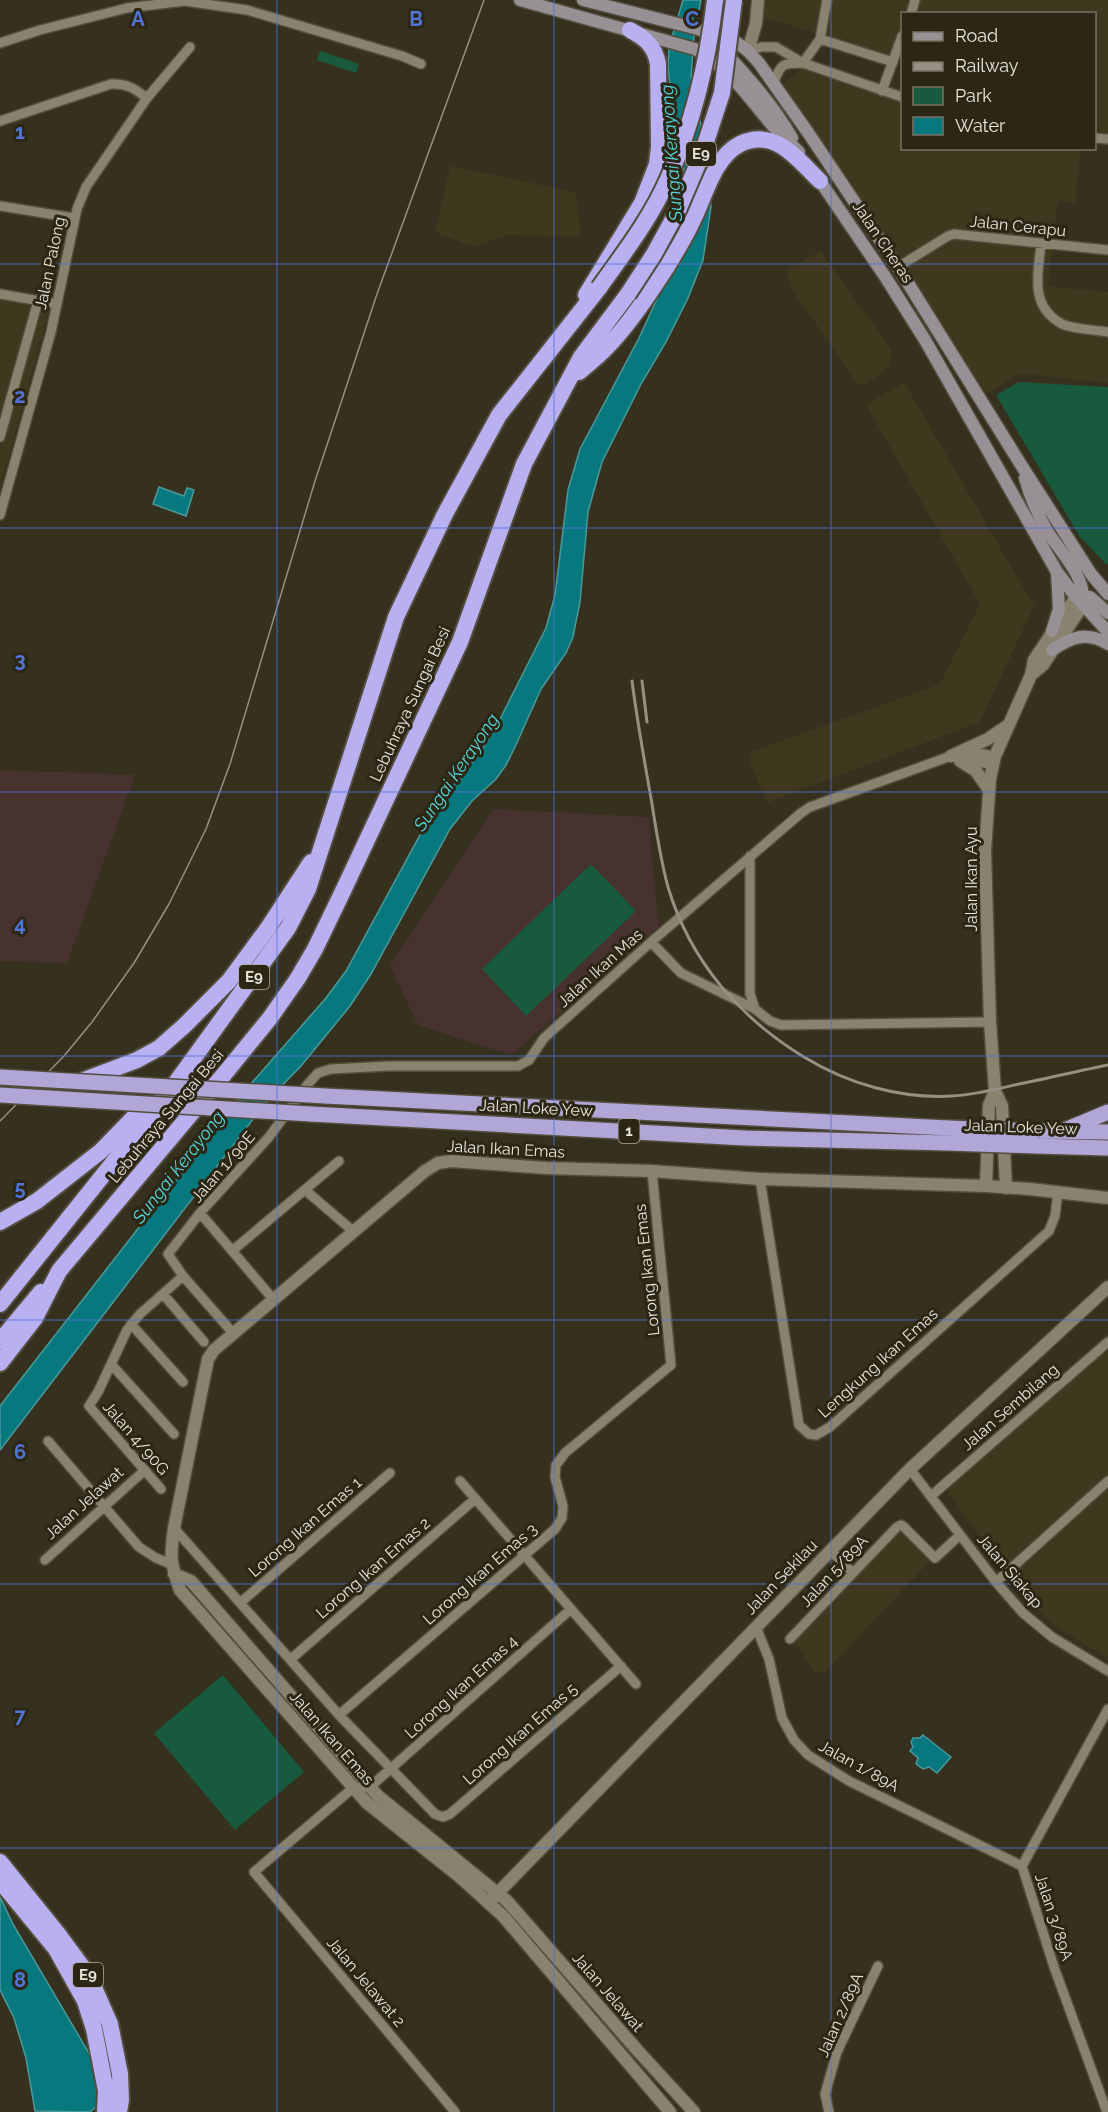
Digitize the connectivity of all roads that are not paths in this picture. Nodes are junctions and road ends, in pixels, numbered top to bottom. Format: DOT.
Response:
graph roads {
  1 [pos="520,0"];
  2 [pos="583,0"];
  3 [pos="715,0"];
  4 [pos="726,0"];
  5 [pos="734,0"];
  6 [pos="758,0"];
  7 [pos="827,0"];
  8 [pos="723,18"];
  9 [pos="630,30"];
  10 [pos="700,30"];
  11 [pos="721,37"];
  12 [pos="820,39"];
  13 [pos="901,41"];
  14 [pos="0,43"];
  15 [pos="190,47"];
  16 [pos="748,51"];
  17 [pos="736,62"];
  18 [pos="893,62"];
  19 [pos="803,63"];
  20 [pos="421,64"];
  21 [pos="724,68"];
  22 [pos="774,83"];
  23 [pos="882,91"];
  24 [pos="901,96"];
  25 [pos="147,98"];
  26 [pos="0,121"];
  27 [pos="801,154"];
  28 [pos="820,181"];
  29 [pos="0,206"];
  30 [pos="74,218"];
  31 [pos="1041,244"];
  32 [pos="1108,250"];
  33 [pos="898,267"];
  34 [pos="0,294"];
  35 [pos="636,298"];
  36 [pos="38,301"];
  37 [pos="57,304"];
  38 [pos="1108,332"];
  39 [pos="563,334"];
  40 [pos="0,436"];
  41 [pos="1023,468"];
  42 [pos="0,515"];
  43 [pos="1057,572"];
  44 [pos="1105,588"];
  45 [pos="1081,599"];
  46 [pos="1108,613"];
  47 [pos="1052,631"];
  48 [pos="1108,632"];
  49 [pos="1108,644"];
  50 [pos="1052,650"];
  51 [pos="1031,675"];
  52 [pos="1008,725"];
  53 [pos="956,759"];
  54 [pos="994,760"];
  55 [pos="989,790"];
  56 [pos="323,844"];
  57 [pos="750,856"];
  58 [pos="651,942"];
  59 [pos="755,1009"];
  60 [pos="990,1022"];
  61 [pos="0,1077"];
  62 [pos="79,1082"];
  63 [pos="995,1091"];
  64 [pos="0,1095"];
  65 [pos="164,1099"];
  66 [pos="1108,1112"];
  67 [pos="1108,1124"];
  68 [pos="274,1128"];
  69 [pos="1059,1132"];
  70 [pos="1108,1132"];
  71 [pos="948,1135"];
  72 [pos="1035,1139"];
  73 [pos="1108,1148"];
  74 [pos="339,1161"];
  75 [pos="988,1164"];
  76 [pos="1005,1164"];
  77 [pos="652,1171"];
  78 [pos="760,1179"];
  79 [pos="953,1184"];
  80 [pos="986,1186"];
  81 [pos="1006,1188"];
  82 [pos="1030,1189"];
  83 [pos="305,1190"];
  84 [pos="1058,1192"];
  85 [pos="1108,1198"];
  86 [pos="200,1213"];
  87 [pos="0,1222"];
  88 [pos="353,1231"];
  89 [pos="232,1251"];
  90 [pos="59,1271"];
  91 [pos="183,1276"];
  92 [pos="1108,1287"];
  93 [pos="163,1294"];
  94 [pos="273,1299"];
  95 [pos="0,1304"];
  96 [pos="131,1324"];
  97 [pos="232,1333"];
  98 [pos="0,1341"];
  99 [pos="204,1342"];
  100 [pos="1108,1342"];
  101 [pos="0,1363"];
  102 [pos="111,1365"];
  103 [pos="671,1365"];
  104 [pos="183,1382"];
  105 [pos="174,1434"];
  106 [pos="48,1441"];
  107 [pos="910,1469"];
  108 [pos="145,1470"];
  109 [pos="390,1473"];
  110 [pos="460,1481"];
  111 [pos="1108,1481"];
  112 [pos="161,1489"];
  113 [pos="931,1496"];
  114 [pos="476,1499"];
  115 [pos="104,1508"];
  116 [pos="174,1528"];
  117 [pos="960,1534"];
  118 [pos="830,1550"];
  119 [pos="525,1556"];
  120 [pos="45,1560"];
  121 [pos="173,1569"];
  122 [pos="853,1574"];
  123 [pos="996,1582"];
  124 [pos="240,1603"];
  125 [pos="572,1609"];
  126 [pos="756,1627"];
  127 [pos="790,1640"];
  128 [pos="291,1659"];
  129 [pos="621,1666"];
  130 [pos="1108,1671"];
  131 [pos="636,1684"];
  132 [pos="1108,1709"];
  133 [pos="339,1715"];
  134 [pos="391,1770"];
  135 [pos="370,1787"];
  136 [pos="353,1788"];
  137 [pos="0,1862"];
  138 [pos="1022,1866"];
  139 [pos="0,1881"];
  140 [pos="494,1897"];
  141 [pos="878,1966"];
  142 [pos="105,2112"];
  143 [pos="119,2112"];
  144 [pos="455,2112"];
  145 [pos="670,2112"];
  146 [pos="694,2112"];
  147 [pos="829,2112"];
  148 [pos="1107,2112"];
  1 -- 9 [label="main road, Jalan Cheras"];
  2 -- 10 [label="main road, Jalan Cheras"];
  3 -- 39 [label="highway, Lebuhraya Sungai Besi / E9, bridge"];
  4 -- 8 [label="street"];
  5 -- 35 [label="highway, Lebuhraya Sungai Besi / E9, bridge"];
  6 -- 16 [label="street"];
  7 -- 12 [label="street"];
  8 -- 10 [label="main road"];
  8 -- 11 [label="street"];
  9 -- 21 [label="main road, Jalan Cheras"];
  9 -- 39 [label="highway"];
  10 -- 11 [label="main road, Jalan Cheras"];
  11 -- 16 [label="main road, Jalan Cheras"];
  11 -- 17 [label="main road"];
  12 -- 18 [label="street"];
  12 -- 19 [label="street"];
  13 -- 18 [label="street"];
  14 -- 20 [label="street"];
  15 -- 25 [label="street, Jalan Palong"];
  16 -- 17 [label="main road"];
  16 -- 19 [label="street"];
  16 -- 22 [label="main road, Jalan Cheras"];
  17 -- 21 [label="main road"];
  17 -- 27 [label="main road"];
  18 -- 23 [label="street"];
  19 -- 22 [label="street"];
  19 -- 23 [label="street"];
  21 -- 27 [label="main road, Jalan Cheras"];
  22 -- 33 [label="main road, Jalan Cheras"];
  23 -- 24 [label="street"];
  25 -- 26 [label="street"];
  25 -- 30 [label="street, Jalan Palong"];
  27 -- 28 [label="main road, Jalan Cheras"];
  28 -- 35 [label="highway"];
  28 -- 43 [label="main road, Jalan Cheras"];
  29 -- 30 [label="street"];
  30 -- 37 [label="street, Jalan Palong"];
  31 -- 32 [label="street, Jalan Cerapu"];
  31 -- 33 [label="street, Jalan Cerapu"];
  31 -- 38 [label="street"];
  33 -- 41 [label="main road, Jalan Cheras"];
  34 -- 36 [label="street"];
  35 -- 90 [label="highway, Lebuhraya Sungai Besi / E9"];
  36 -- 37 [label="street"];
  36 -- 40 [label="street"];
  37 -- 42 [label="street, Jalan Palong"];
  39 -- 56 [label="highway, Lebuhraya Sungai Besi / E9"];
  41 -- 44 [label="main road, Jalan Cheras"];
  41 -- 45 [label="main road"];
  43 -- 45 [label="main road, Jalan Cheras"];
  43 -- 47 [label="main road"];
  45 -- 46 [label="main road"];
  45 -- 47 [label="street, Jalan Ikan Ayu"];
  45 -- 48 [label="main road, Jalan Cheras"];
  45 -- 50 [label="street, Jalan Ikan Ayu"];
  47 -- 51 [label="street, Jalan Ikan Ayu"];
  49 -- 50 [label="main road"];
  50 -- 51 [label="street, Jalan Ikan Ayu"];
  51 -- 52 [label="street, Jalan Ikan Ayu"];
  52 -- 53 [label="street"];
  52 -- 54 [label="street, Jalan Ikan Ayu"];
  53 -- 54 [label="street, Jalan Ikan Mas"];
  53 -- 55 [label="street"];
  53 -- 57 [label="street, Jalan Ikan Mas"];
  54 -- 55 [label="street, Jalan Ikan Ayu"];
  55 -- 60 [label="street, Jalan Ikan Ayu"];
  56 -- 62 [label="highway"];
  56 -- 65 [label="highway, Lebuhraya Sungai Besi / E9"];
  57 -- 58 [label="street, Jalan Ikan Mas"];
  57 -- 59 [label="street"];
  58 -- 59 [label="street"];
  58 -- 68 [label="street, Jalan Ikan Mas"];
  59 -- 60 [label="street"];
  60 -- 63 [label="street, Jalan Ikan Ayu"];
  61 -- 62 [label="highway, Jalan Loke Yew / 1, bridge"];
  62 -- 71 [label="highway, Jalan Loke Yew / 1, bridge"];
  63 -- 75 [label="street, Jalan Ikan Ayu"];
  63 -- 76 [label="street, Jalan Ikan Ayu"];
  64 -- 71 [label="highway, Jalan Loke Yew / 1, bridge"];
  65 -- 87 [label="highway, Lebuhraya Sungai Besi / E9"];
  65 -- 95 [label="highway"];
  66 -- 69 [label="highway"];
  67 -- 69 [label="highway"];
  68 -- 86 [label="street, Jalan 1/90E"];
  69 -- 70 [label="highway, 1"];
  69 -- 72 [label="highway, Jalan Loke Yew / 1"];
  71 -- 72 [label="highway, Jalan Loke Yew / 1, bridge"];
  72 -- 73 [label="highway, Jalan Loke Yew / 1"];
  74 -- 83 [label="street"];
  75 -- 79 [label="street"];
  75 -- 80 [label="street, Jalan Ikan Ayu"];
  76 -- 81 [label="street, Jalan Ikan Ayu"];
  76 -- 82 [label="street"];
  77 -- 78 [label="street, Jalan Ikan Emas"];
  77 -- 88 [label="street, Jalan Ikan Emas"];
  77 -- 103 [label="street, Lorong Ikan Emas"];
  78 -- 79 [label="street, Jalan Ikan Emas"];
  78 -- 84 [label="street, Lengkung Ikan Emas"];
  79 -- 80 [label="street, Jalan Ikan Emas"];
  80 -- 81 [label="street, Jalan Ikan Emas"];
  81 -- 82 [label="street, Jalan Ikan Emas"];
  82 -- 84 [label="street, Jalan Ikan Emas"];
  83 -- 88 [label="street"];
  83 -- 89 [label="street"];
  84 -- 85 [label="street, Jalan Ikan Emas"];
  86 -- 89 [label="street, Jalan 1/90E"];
  86 -- 91 [label="street"];
  88 -- 94 [label="street, Jalan Ikan Emas"];
  89 -- 94 [label="street, Jalan 1/90E"];
  90 -- 98 [label="highway"];
  90 -- 101 [label="highway, Lebuhraya Sungai Besi / E9"];
  91 -- 93 [label="street"];
  91 -- 97 [label="street"];
  92 -- 107 [label="street, Jalan Sekilau"];
  93 -- 96 [label="street"];
  93 -- 99 [label="street"];
  94 -- 97 [label="street, Jalan Ikan Emas"];
  96 -- 102 [label="street"];
  96 -- 104 [label="street"];
  97 -- 116 [label="street, Jalan Ikan Emas"];
  100 -- 113 [label="street, Jalan Sembilang"];
  102 -- 105 [label="street"];
  102 -- 108 [label="street, Jalan 4/90G"];
  103 -- 119 [label="street, Lorong Ikan Emas 3"];
  106 -- 115 [label="street"];
  107 -- 113 [label="street, Jalan Siakap"];
  107 -- 118 [label="street, Jalan Sekilau"];
  108 -- 112 [label="street, Jalan 4/90G"];
  108 -- 115 [label="street, Jalan Jelawat"];
  109 -- 124 [label="street, Lorong Ikan Emas 1"];
  110 -- 114 [label="street"];
  111 -- 123 [label="street"];
  113 -- 117 [label="street, Jalan Siakap"];
  114 -- 119 [label="street"];
  114 -- 128 [label="street, Lorong Ikan Emas 2"];
  115 -- 120 [label="street, Jalan Jelawat"];
  115 -- 121 [label="street"];
  116 -- 121 [label="street, Jalan Ikan Emas"];
  116 -- 124 [label="street"];
  117 -- 122 [label="street, Jalan 5/89A"];
  117 -- 123 [label="street, Jalan Siakap"];
  118 -- 122 [label="street"];
  118 -- 126 [label="street, Jalan Sekilau"];
  119 -- 125 [label="street"];
  119 -- 133 [label="street, Lorong Ikan Emas 3"];
  121 -- 135 [label="street, Jalan Ikan Emas"];
  121 -- 136 [label="street, Jalan Ikan Emas"];
  122 -- 127 [label="street, Jalan 5/89A"];
  123 -- 130 [label="street, Jalan Siakap"];
  124 -- 128 [label="street"];
  125 -- 129 [label="street"];
  125 -- 134 [label="street, Lorong Ikan Emas 4"];
  126 -- 138 [label="street, Jalan 1/89A"];
  126 -- 140 [label="street, Jalan Sekilau"];
  128 -- 133 [label="street"];
  129 -- 131 [label="street"];
  129 -- 134 [label="street, Lorong Ikan Emas 5"];
  132 -- 138 [label="street, Jalan 3/89A"];
  133 -- 134 [label="street"];
  134 -- 135 [label="street, Lorong Ikan Emas 4"];
  135 -- 136 [label="street"];
  135 -- 140 [label="street, Jalan Ikan Emas"];
  136 -- 140 [label="street, Jalan Ikan Emas"];
  136 -- 144 [label="street, Jalan Jelawat 2"];
  137 -- 143 [label="highway, E9"];
  138 -- 148 [label="street, Jalan 3/89A"];
  139 -- 142 [label="highway, E9"];
  140 -- 145 [label="street, Jalan Jelawat"];
  140 -- 146 [label="street, Jalan Jelawat"];
  141 -- 147 [label="street, Jalan 2/89A"];
}
